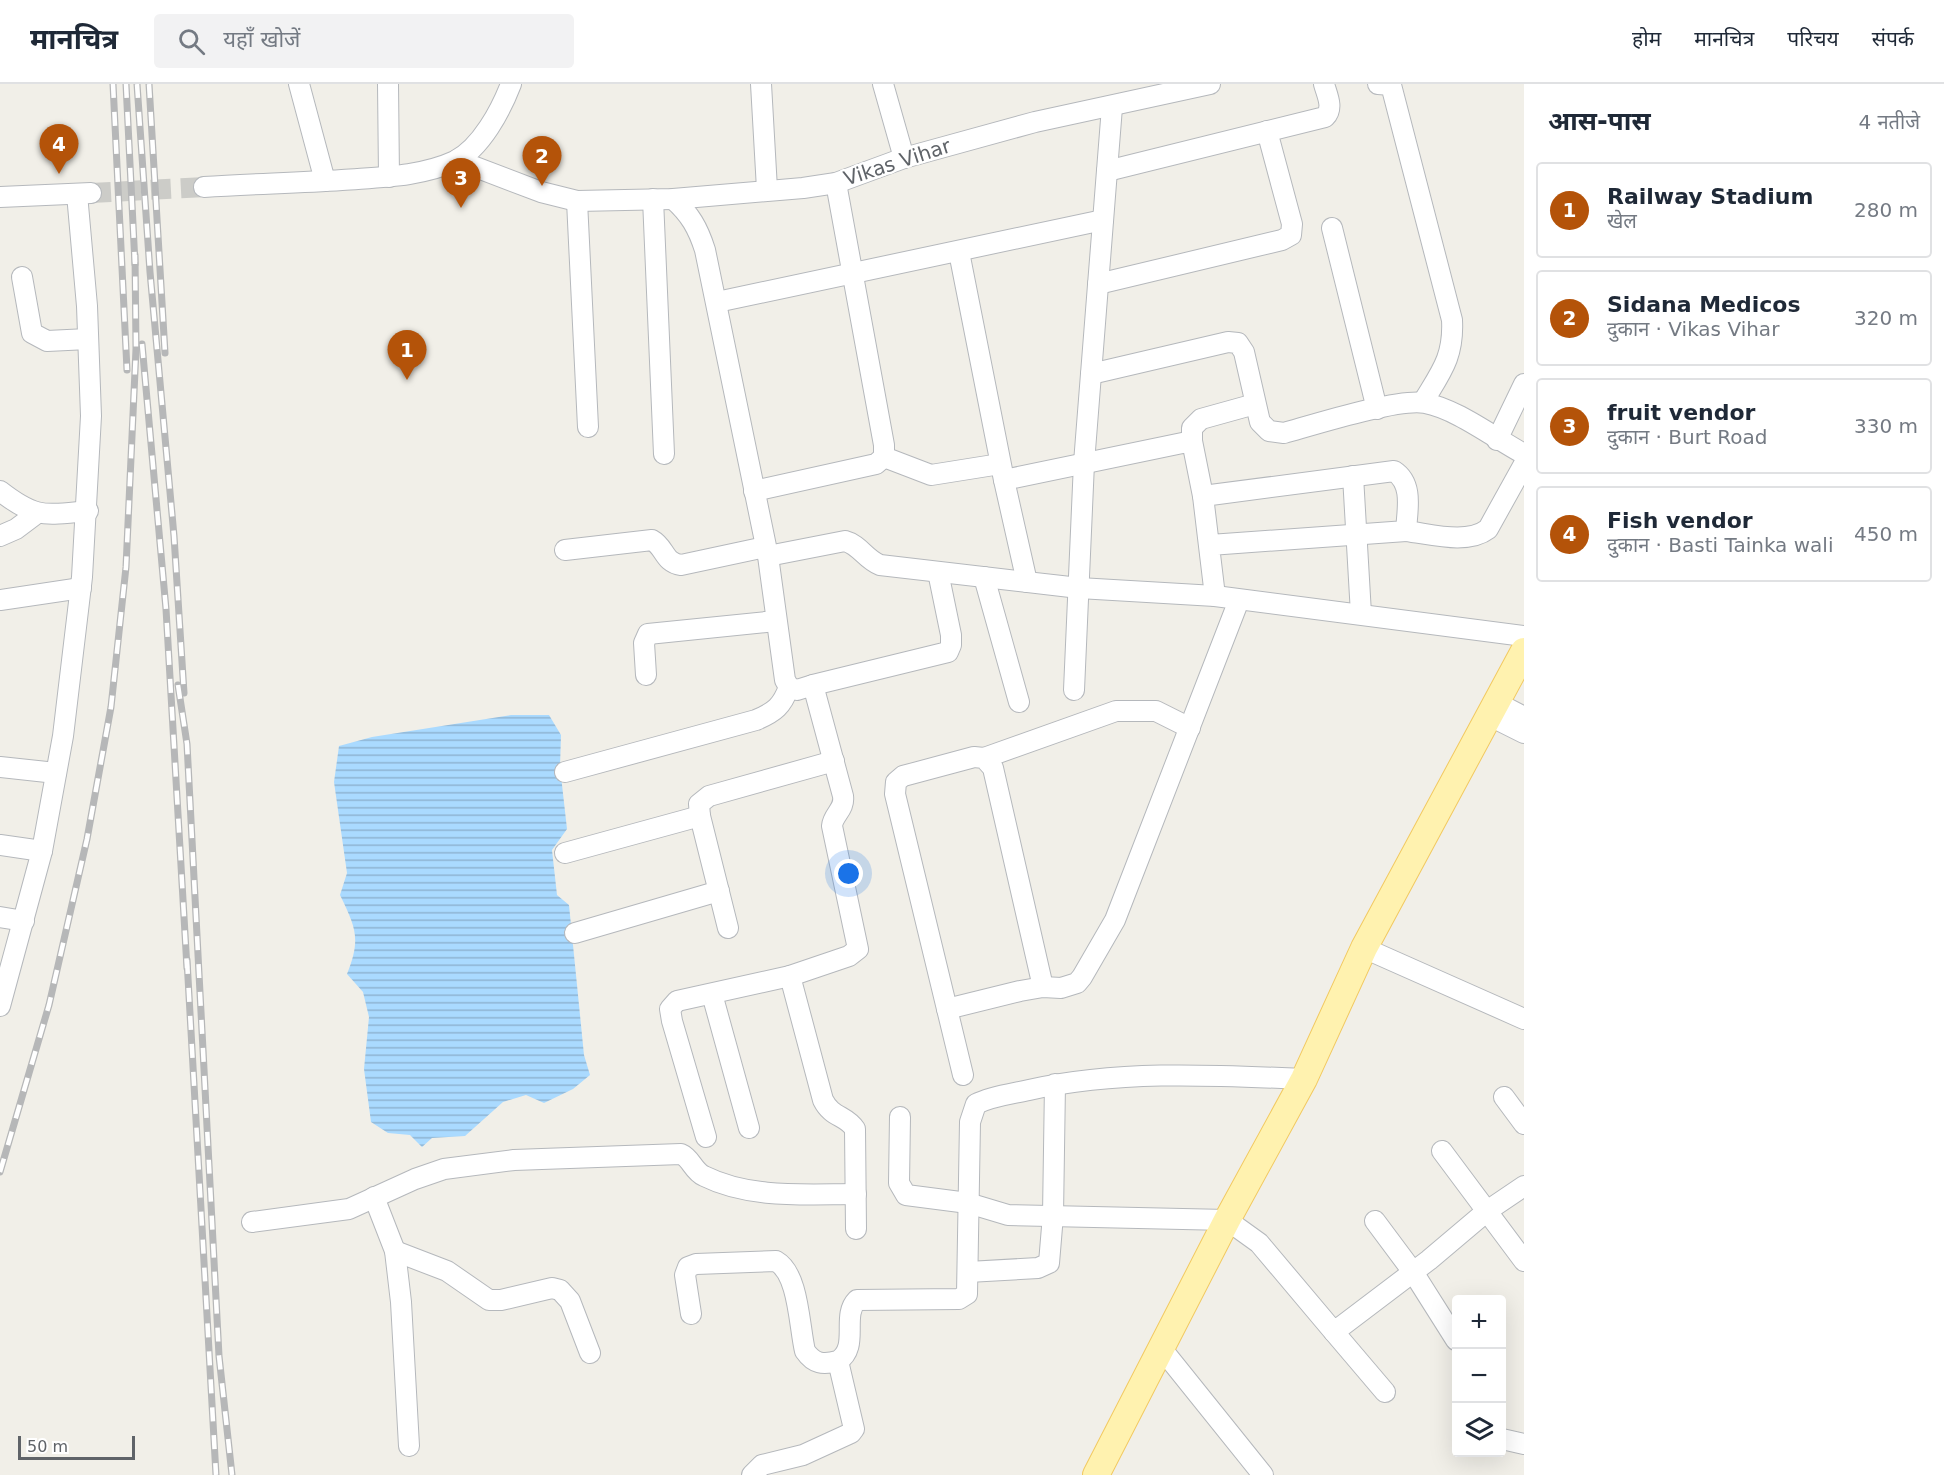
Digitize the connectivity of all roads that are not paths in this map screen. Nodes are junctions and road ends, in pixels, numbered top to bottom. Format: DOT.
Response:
graph roads {
  1 [pos="299,84"];
  2 [pos="388,84"];
  3 [pos="761,84"];
  4 [pos="883,84"];
  5 [pos="1210,84"];
  6 [pos="1324,84"];
  7 [pos="1388,84"];
  8 [pos="507,93"];
  9 [pos="1133,93"];
  10 [pos="1112,107"];
  11 [pos="1267,131"];
  12 [pos="904,158"];
  13 [pos="457,160"];
  14 [pos="1107,171"];
  15 [pos="389,177"];
  16 [pos="325,181"];
  17 [pos="836,183"];
  18 [pos="204,187"];
  19 [pos="767,189"];
  20 [pos="0,197"];
  21 [pos="663,199"];
  22 [pos="578,201"];
  23 [pos="1103,220"];
  24 [pos="1332,228"];
  25 [pos="958,252"];
  26 [pos="853,272"];
  27 [pos="22,277"];
  28 [pos="1098,284"];
  29 [pos="717,302"];
  30 [pos="88,339"];
  31 [pos="1091,374"];
  32 [pos="1524,384"];
  33 [pos="1423,402"];
  34 [pos="1255,404"];
  35 [pos="1377,409"];
  36 [pos="588,427"];
  37 [pos="1497,440"];
  38 [pos="1192,441"];
  39 [pos="1524,453"];
  40 [pos="664,454"];
  41 [pos="884,457"];
  42 [pos="1084,463"];
  43 [pos="1524,464"];
  44 [pos="1002,472"];
  45 [pos="1353,476"];
  46 [pos="0,491"];
  47 [pos="754,491"];
  48 [pos="1203,496"];
  49 [pos="88,511"];
  50 [pos="36,513"];
  51 [pos="1406,531"];
  52 [pos="1358,534"];
  53 [pos="0,536"];
  54 [pos="1210,545"];
  55 [pos="565,550"];
  56 [pos="767,552"];
  57 [pos="939,572"];
  58 [pos="984,578"];
  59 [pos="1027,582"];
  60 [pos="81,588"];
  61 [pos="1079,588"];
  62 [pos="1215,596"];
  63 [pos="0,600"];
  64 [pos="1239,600"];
  65 [pos="1361,614"];
  66 [pos="776,621"];
  67 [pos="1524,636"];
  68 [pos="1524,651"];
  69 [pos="646,675"];
  70 [pos="813,686"];
  71 [pos="789,687"];
  72 [pos="1074,690"];
  73 [pos="1019,702"];
  74 [pos="1494,710"];
  75 [pos="1524,717"];
  76 [pos="1190,728"];
  77 [pos="1524,733"];
  78 [pos="984,758"];
  79 [pos="834,761"];
  80 [pos="0,767"];
  81 [pos="565,772"];
  82 [pos="56,773"];
  83 [pos="700,816"];
  84 [pos="0,845"];
  85 [pos="42,851"];
  86 [pos="565,853"];
  87 [pos="719,891"];
  88 [pos="0,917"];
  89 [pos="24,921"];
  90 [pos="728,928"];
  91 [pos="575,933"];
  92 [pos="1364,948"];
  93 [pos="790,976"];
  94 [pos="1043,987"];
  95 [pos="712,994"];
  96 [pos="1,1001"];
  97 [pos="947,1009"];
  98 [pos="1524,1019"];
  99 [pos="963,1075"];
  100 [pos="1304,1079"];
  101 [pos="1055,1084"];
  102 [pos="1504,1097"];
  103 [pos="900,1118"];
  104 [pos="1524,1124"];
  105 [pos="749,1128"];
  106 [pos="706,1137"];
  107 [pos="1442,1151"];
  108 [pos="1524,1186"];
  109 [pos="856,1194"];
  110 [pos="374,1197"];
  111 [pos="968,1203"];
  112 [pos="1486,1211"];
  113 [pos="1053,1215"];
  114 [pos="1227,1220"];
  115 [pos="1375,1221"];
  116 [pos="252,1222"];
  117 [pos="856,1229"];
  118 [pos="395,1251"];
  119 [pos="1524,1261"];
  120 [pos="968,1272"];
  121 [pos="1413,1272"];
  122 [pos="691,1314"];
  123 [pos="1334,1332"];
  124 [pos="1452,1334"];
  125 [pos="1161,1348"];
  126 [pos="590,1353"];
  127 [pos="838,1361"];
  128 [pos="1385,1392"];
  129 [pos="1506,1442"];
  130 [pos="1524,1444"];
  131 [pos="409,1446"];
  132 [pos="752,1475"];
  133 [pos="1096,1475"];
  134 [pos="1263,1475"];
  1 -- 16 [label="street"];
  2 -- 15 [label="street"];
  3 -- 19 [label="street"];
  4 -- 12 [label="street"];
  5 -- 9 [label="street, Vikas Vihar"];
  6 -- 11 [label="street"];
  7 -- 33 [label="street"];
  8 -- 13 [label="street"];
  9 -- 10 [label="street, Vikas Vihar"];
  10 -- 12 [label="street, Vikas Vihar"];
  10 -- 14 [label="street"];
  11 -- 14 [label="street"];
  11 -- 28 [label="street"];
  12 -- 17 [label="street, Vikas Vihar"];
  13 -- 15 [label="street"];
  13 -- 22 [label="street, Vikas Vihar"];
  14 -- 23 [label="street"];
  15 -- 16 [label="street"];
  16 -- 18 [label="street"];
  17 -- 19 [label="street, Vikas Vihar"];
  17 -- 26 [label="street"];
  19 -- 21 [label="street, Vikas Vihar"];
  20 -- 30 [label="street"];
  21 -- 22 [label="street, Vikas Vihar"];
  21 -- 29 [label="street"];
  21 -- 40 [label="street"];
  22 -- 36 [label="street"];
  23 -- 25 [label="street"];
  23 -- 28 [label="street"];
  24 -- 35 [label="street"];
  25 -- 26 [label="street"];
  25 -- 44 [label="street"];
  26 -- 29 [label="street"];
  26 -- 41 [label="street"];
  27 -- 30 [label="street"];
  28 -- 31 [label="street"];
  29 -- 47 [label="street"];
  30 -- 49 [label="street"];
  31 -- 34 [label="street"];
  31 -- 42 [label="street"];
  32 -- 37 [label="street"];
  33 -- 35 [label="street"];
  33 -- 37 [label="street"];
  34 -- 35 [label="street"];
  34 -- 38 [label="street"];
  37 -- 39 [label="street"];
  38 -- 42 [label="street"];
  38 -- 48 [label="street"];
  41 -- 44 [label="street"];
  41 -- 47 [label="street"];
  42 -- 44 [label="street"];
  42 -- 61 [label="street"];
  43 -- 51 [label="street"];
  44 -- 59 [label="street"];
  45 -- 48 [label="street"];
  45 -- 51 [label="street"];
  45 -- 52 [label="street"];
  46 -- 50 [label="street"];
  47 -- 56 [label="street"];
  48 -- 54 [label="street"];
  49 -- 50 [label="street"];
  49 -- 60 [label="street"];
  50 -- 53 [label="street"];
  51 -- 52 [label="street"];
  52 -- 54 [label="street"];
  52 -- 65 [label="street"];
  54 -- 62 [label="street"];
  55 -- 56 [label="street"];
  56 -- 57 [label="street"];
  56 -- 66 [label="street"];
  57 -- 58 [label="street"];
  57 -- 70 [label="street"];
  58 -- 59 [label="street"];
  58 -- 73 [label="street"];
  59 -- 61 [label="street"];
  60 -- 63 [label="street"];
  60 -- 82 [label="street"];
  61 -- 62 [label="street"];
  61 -- 72 [label="street"];
  62 -- 64 [label="street"];
  64 -- 65 [label="street"];
  64 -- 76 [label="street"];
  65 -- 67 [label="street"];
  66 -- 69 [label="street"];
  66 -- 71 [label="street"];
  68 -- 74 [label="main road"];
  70 -- 71 [label="street"];
  70 -- 79 [label="street"];
  71 -- 81 [label="street"];
  74 -- 75 [label="street"];
  74 -- 77 [label="street"];
  74 -- 92 [label="main road"];
  76 -- 78 [label="street"];
  76 -- 94 [label="street"];
  78 -- 94 [label="street"];
  78 -- 97 [label="street"];
  79 -- 83 [label="street"];
  79 -- 93 [label="street"];
  80 -- 82 [label="street"];
  82 -- 85 [label="street"];
  83 -- 86 [label="street"];
  83 -- 87 [label="street"];
  84 -- 85 [label="street"];
  85 -- 89 [label="street"];
  87 -- 90 [label="street"];
  87 -- 91 [label="street"];
  88 -- 89 [label="street"];
  89 -- 96 [label="street"];
  92 -- 98 [label="street"];
  92 -- 100 [label="main road"];
  93 -- 95 [label="street"];
  93 -- 109 [label="street"];
  94 -- 97 [label="street"];
  95 -- 105 [label="street"];
  95 -- 106 [label="street"];
  97 -- 99 [label="street"];
  100 -- 101 [label="street"];
  100 -- 114 [label="main road"];
  101 -- 111 [label="street"];
  101 -- 113 [label="street"];
  102 -- 104 [label="street"];
  103 -- 111 [label="street"];
  107 -- 112 [label="street"];
  108 -- 112 [label="street"];
  109 -- 110 [label="street"];
  109 -- 117 [label="street"];
  110 -- 116 [label="street"];
  110 -- 118 [label="street"];
  111 -- 113 [label="street"];
  111 -- 120 [label="street"];
  112 -- 119 [label="street"];
  112 -- 121 [label="street"];
  113 -- 114 [label="street"];
  113 -- 120 [label="street"];
  114 -- 123 [label="street"];
  114 -- 125 [label="main road"];
  115 -- 121 [label="street"];
  118 -- 126 [label="street"];
  118 -- 131 [label="street"];
  120 -- 127 [label="street"];
  121 -- 123 [label="street"];
  121 -- 124 [label="street"];
  122 -- 127 [label="street"];
  123 -- 128 [label="street"];
  125 -- 133 [label="main road"];
  125 -- 134 [label="street"];
  127 -- 132 [label="street"];
  129 -- 130 [label="street"];
}
